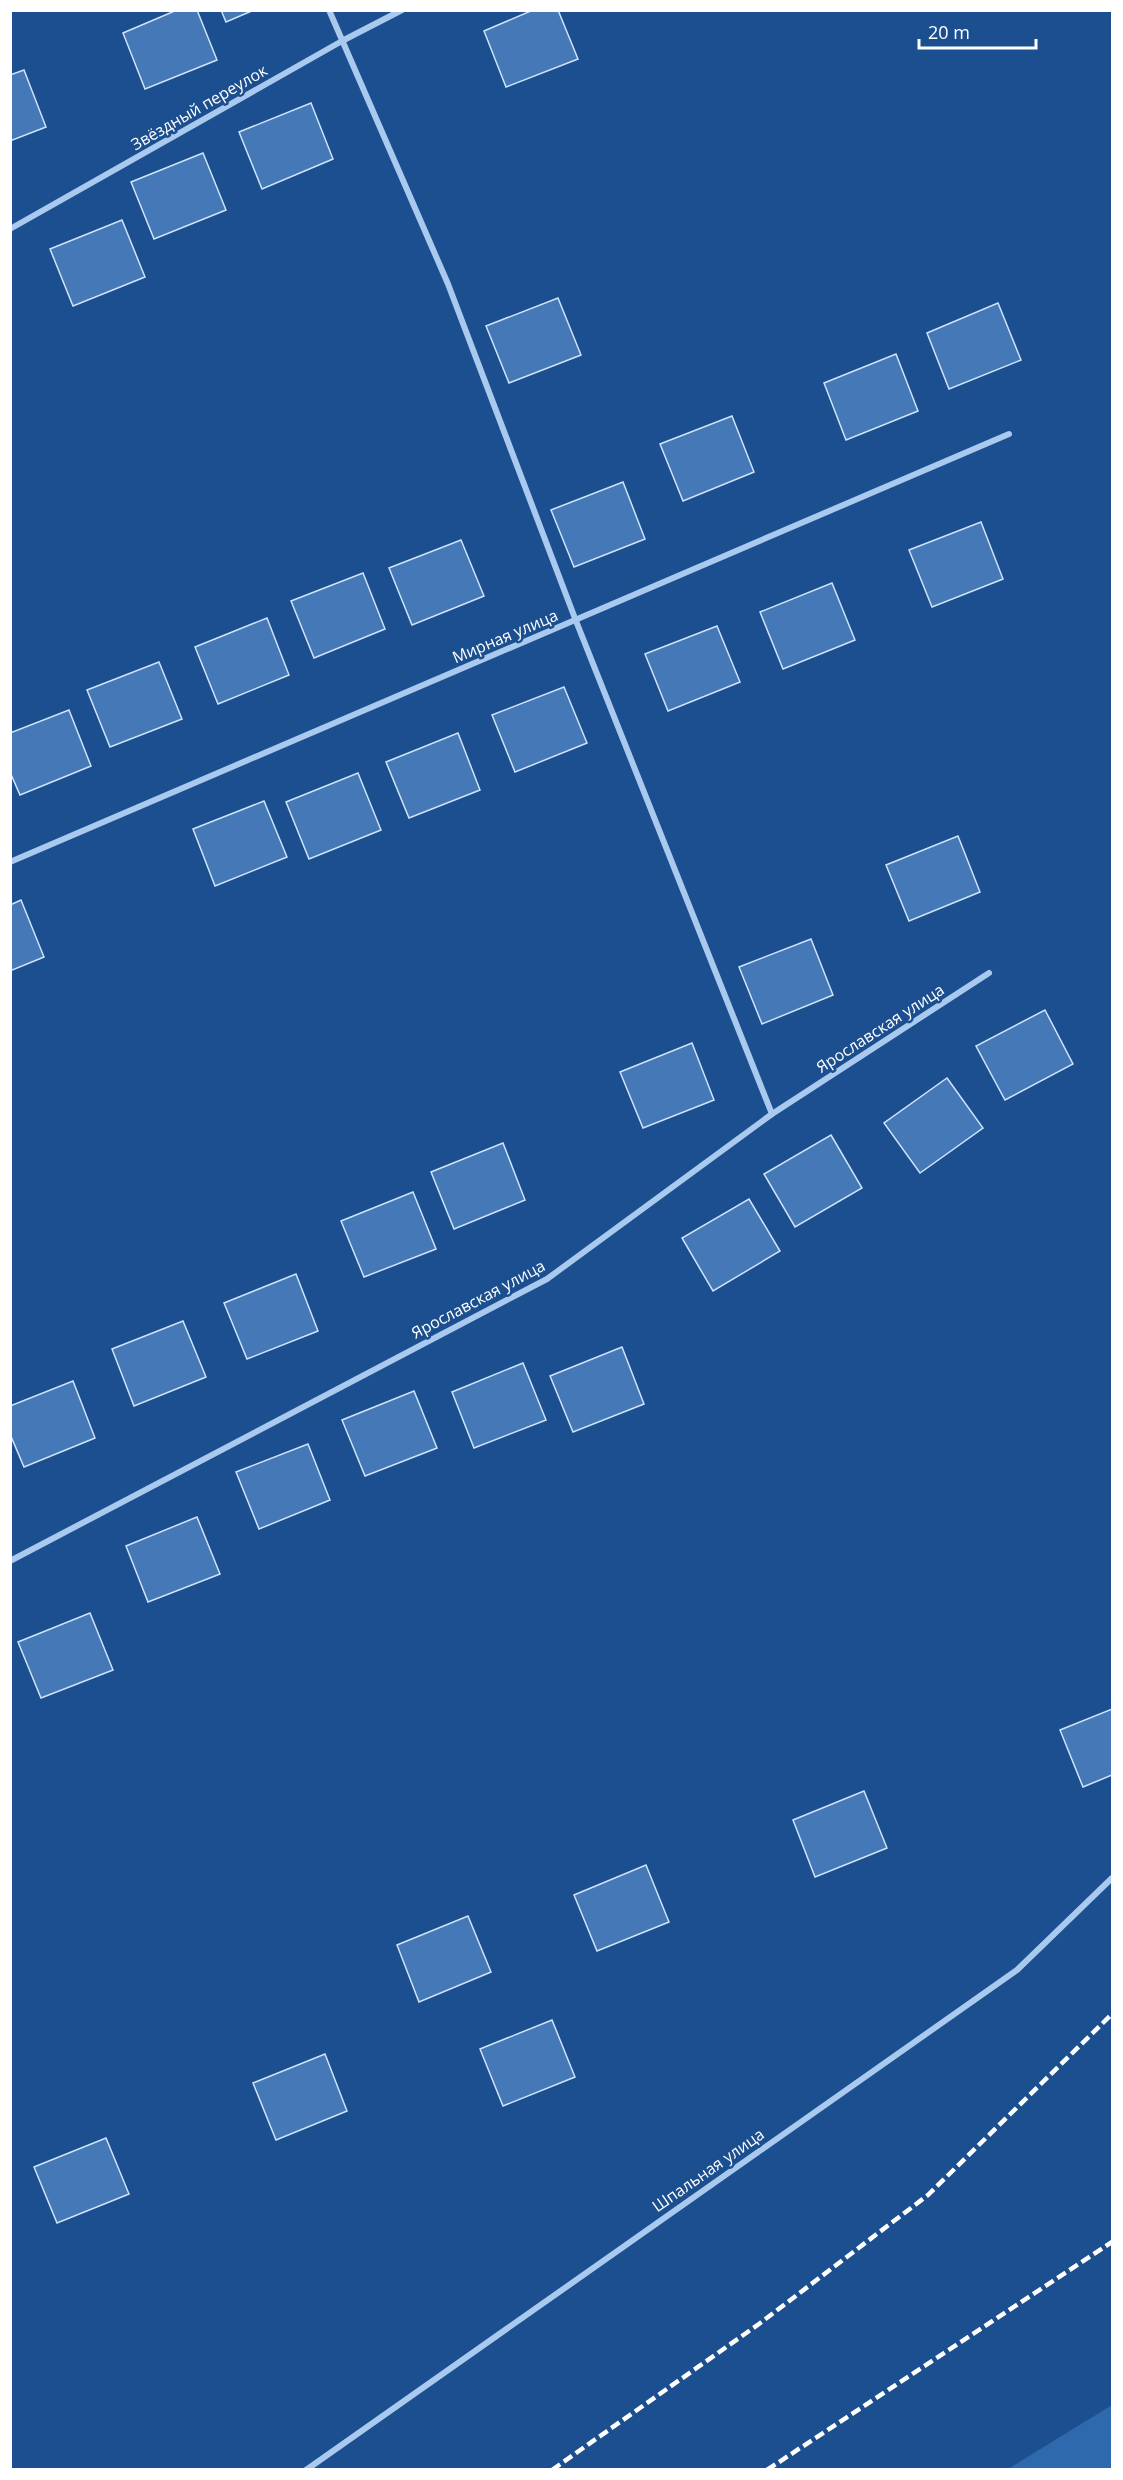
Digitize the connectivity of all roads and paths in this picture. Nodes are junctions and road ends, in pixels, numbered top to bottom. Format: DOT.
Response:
graph roads {
  1 [pos="330,10"];
  2 [pos="402,10"];
  3 [pos="342,41"];
  4 [pos="10,230"];
  5 [pos="1008,434"];
  6 [pos="576,621"];
  7 [pos="10,862"];
  8 [pos="990,974"];
  9 [pos="772,1114"];
  10 [pos="10,1561"];
  11 [pos="1113,1878"];
  12 [pos="306,2469"];
  1 -- 3 [label="street"];
  2 -- 3 [label="street, Звёздный переулок"];
  3 -- 4 [label="street, Звёздный переулок"];
  3 -- 6 [label="street"];
  5 -- 6 [label="street, Мирная улица"];
  6 -- 7 [label="street, Мирная улица"];
  6 -- 9 [label="street"];
  8 -- 9 [label="street, Ярославская улица"];
  9 -- 10 [label="street, Ярославская улица"];
  11 -- 12 [label="street, Шпальная улица"];
}
